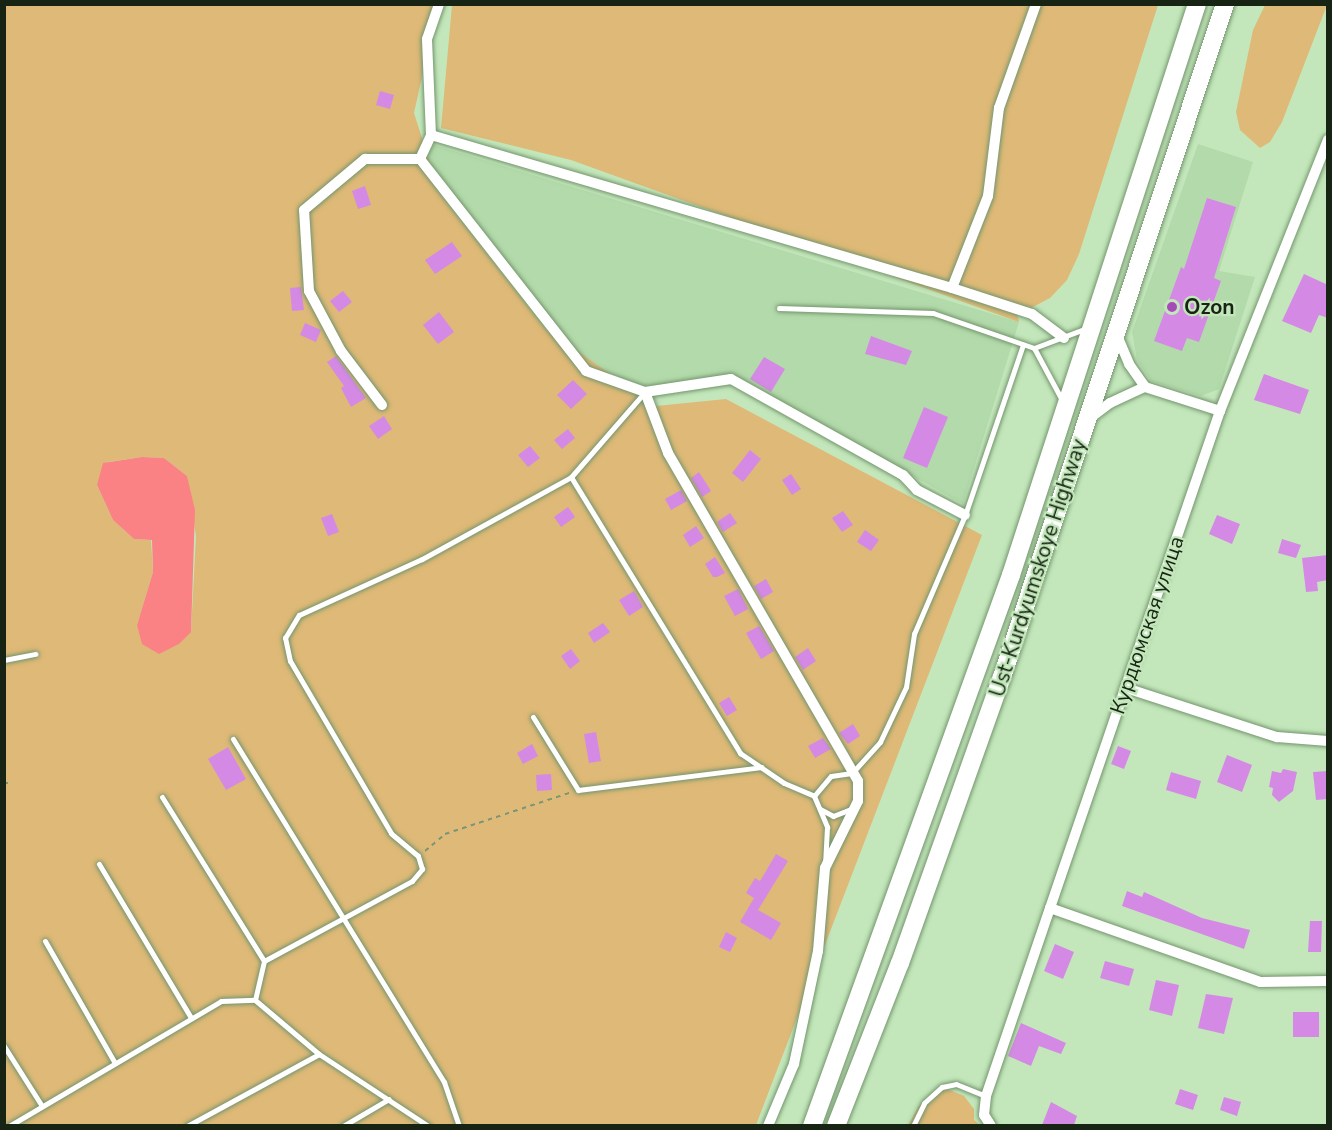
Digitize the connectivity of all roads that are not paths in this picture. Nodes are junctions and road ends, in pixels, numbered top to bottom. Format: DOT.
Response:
graph roads {
  1 [pos="439,4"];
  2 [pos="1036,4"];
  3 [pos="1197,4"];
  4 [pos="1225,4"];
  5 [pos="431,135"];
  6 [pos="1328,140"];
  7 [pos="420,159"];
  8 [pos="952,288"];
  9 [pos="778,308"];
  10 [pos="1094,325"];
  11 [pos="1116,332"];
  12 [pos="1064,339"];
  13 [pos="1023,345"];
  14 [pos="1034,348"];
  15 [pos="1145,387"];
  16 [pos="645,392"];
  17 [pos="382,405"];
  18 [pos="1066,410"];
  19 [pos="1221,411"];
  20 [pos="1087,420"];
  21 [pos="571,477"];
  22 [pos="965,515"];
  23 [pos="35,654"];
  24 [pos="4,660"];
  25 [pos="1126,688"];
  26 [pos="533,717"];
  27 [pos="233,739"];
  28 [pos="1328,741"];
  29 [pos="762,767"];
  30 [pos="852,773"];
  31 [pos="814,796"];
  32 [pos="162,797"];
  33 [pos="858,801"];
  34 [pos="820,809"];
  35 [pos="99,864"];
  36 [pos="825,868"];
  37 [pos="1050,908"];
  38 [pos="342,916"];
  39 [pos="45,941"];
  40 [pos="264,961"];
  41 [pos="1328,981"];
  42 [pos="255,1000"];
  43 [pos="191,1018"];
  44 [pos="4,1046"];
  45 [pos="319,1054"];
  46 [pos="115,1063"];
  47 [pos="986,1096"];
  48 [pos="389,1099"];
  49 [pos="42,1106"];
  50 [pos="9,1125"];
  51 [pos="187,1125"];
  52 [pos="343,1125"];
  53 [pos="428,1125"];
  54 [pos="459,1125"];
  55 [pos="768,1125"];
  56 [pos="812,1125"];
  57 [pos="836,1125"];
  58 [pos="913,1125"];
  59 [pos="991,1125"];
  1 -- 5 [label="street"];
  2 -- 8 [label="street"];
  3 -- 10 [label="main road, Ust-Kurdyumskoye Highway"];
  4 -- 11 [label="main road, Ust-Kurdyumskoye Highway"];
  5 -- 7 [label="street"];
  5 -- 8 [label="street"];
  6 -- 19 [label="street, Курдюмская улица"];
  7 -- 16 [label="street"];
  7 -- 17 [label="street"];
  8 -- 12 [label="street"];
  9 -- 13 [label="lane"];
  10 -- 12 [label="lane"];
  10 -- 18 [label="main road, Ust-Kurdyumskoye Highway"];
  11 -- 15 [label="street"];
  11 -- 20 [label="main road, Ust-Kurdyumskoye Highway"];
  12 -- 14 [label="lane"];
  13 -- 14 [label="lane"];
  13 -- 22 [label="lane"];
  14 -- 18 [label="lane"];
  15 -- 19 [label="street"];
  15 -- 20 [label="street"];
  16 -- 21 [label="lane"];
  16 -- 22 [label="street"];
  16 -- 30 [label="street"];
  18 -- 56 [label="main road, Ust-Kurdyumskoye Highway"];
  19 -- 25 [label="street, Курдюмская улица"];
  20 -- 57 [label="main road, Ust-Kurdyumskoye Highway"];
  21 -- 29 [label="lane"];
  21 -- 38 [label="lane"];
  22 -- 30 [label="lane"];
  23 -- 24 [label="lane"];
  25 -- 28 [label="street"];
  25 -- 37 [label="street, Курдюмская улица"];
  26 -- 29 [label="lane"];
  27 -- 38 [label="lane"];
  29 -- 31 [label="lane"];
  30 -- 31 [label="lane"];
  30 -- 33 [label="street"];
  31 -- 34 [label="lane"];
  32 -- 40 [label="lane"];
  33 -- 34 [label="lane"];
  33 -- 36 [label="street"];
  34 -- 36 [label="lane"];
  35 -- 43 [label="lane"];
  36 -- 55 [label="street"];
  37 -- 41 [label="street"];
  37 -- 47 [label="street, Курдюмская улица"];
  38 -- 40 [label="lane"];
  38 -- 54 [label="lane"];
  39 -- 46 [label="lane"];
  40 -- 42 [label="lane"];
  42 -- 43 [label="lane"];
  42 -- 45 [label="lane"];
  43 -- 46 [label="lane"];
  44 -- 49 [label="lane"];
  45 -- 48 [label="lane"];
  45 -- 51 [label="lane"];
  46 -- 49 [label="lane"];
  47 -- 58 [label="lane"];
  47 -- 59 [label="street, Курдюмская улица"];
  48 -- 52 [label="lane"];
  48 -- 53 [label="lane"];
  49 -- 50 [label="lane"];
}
